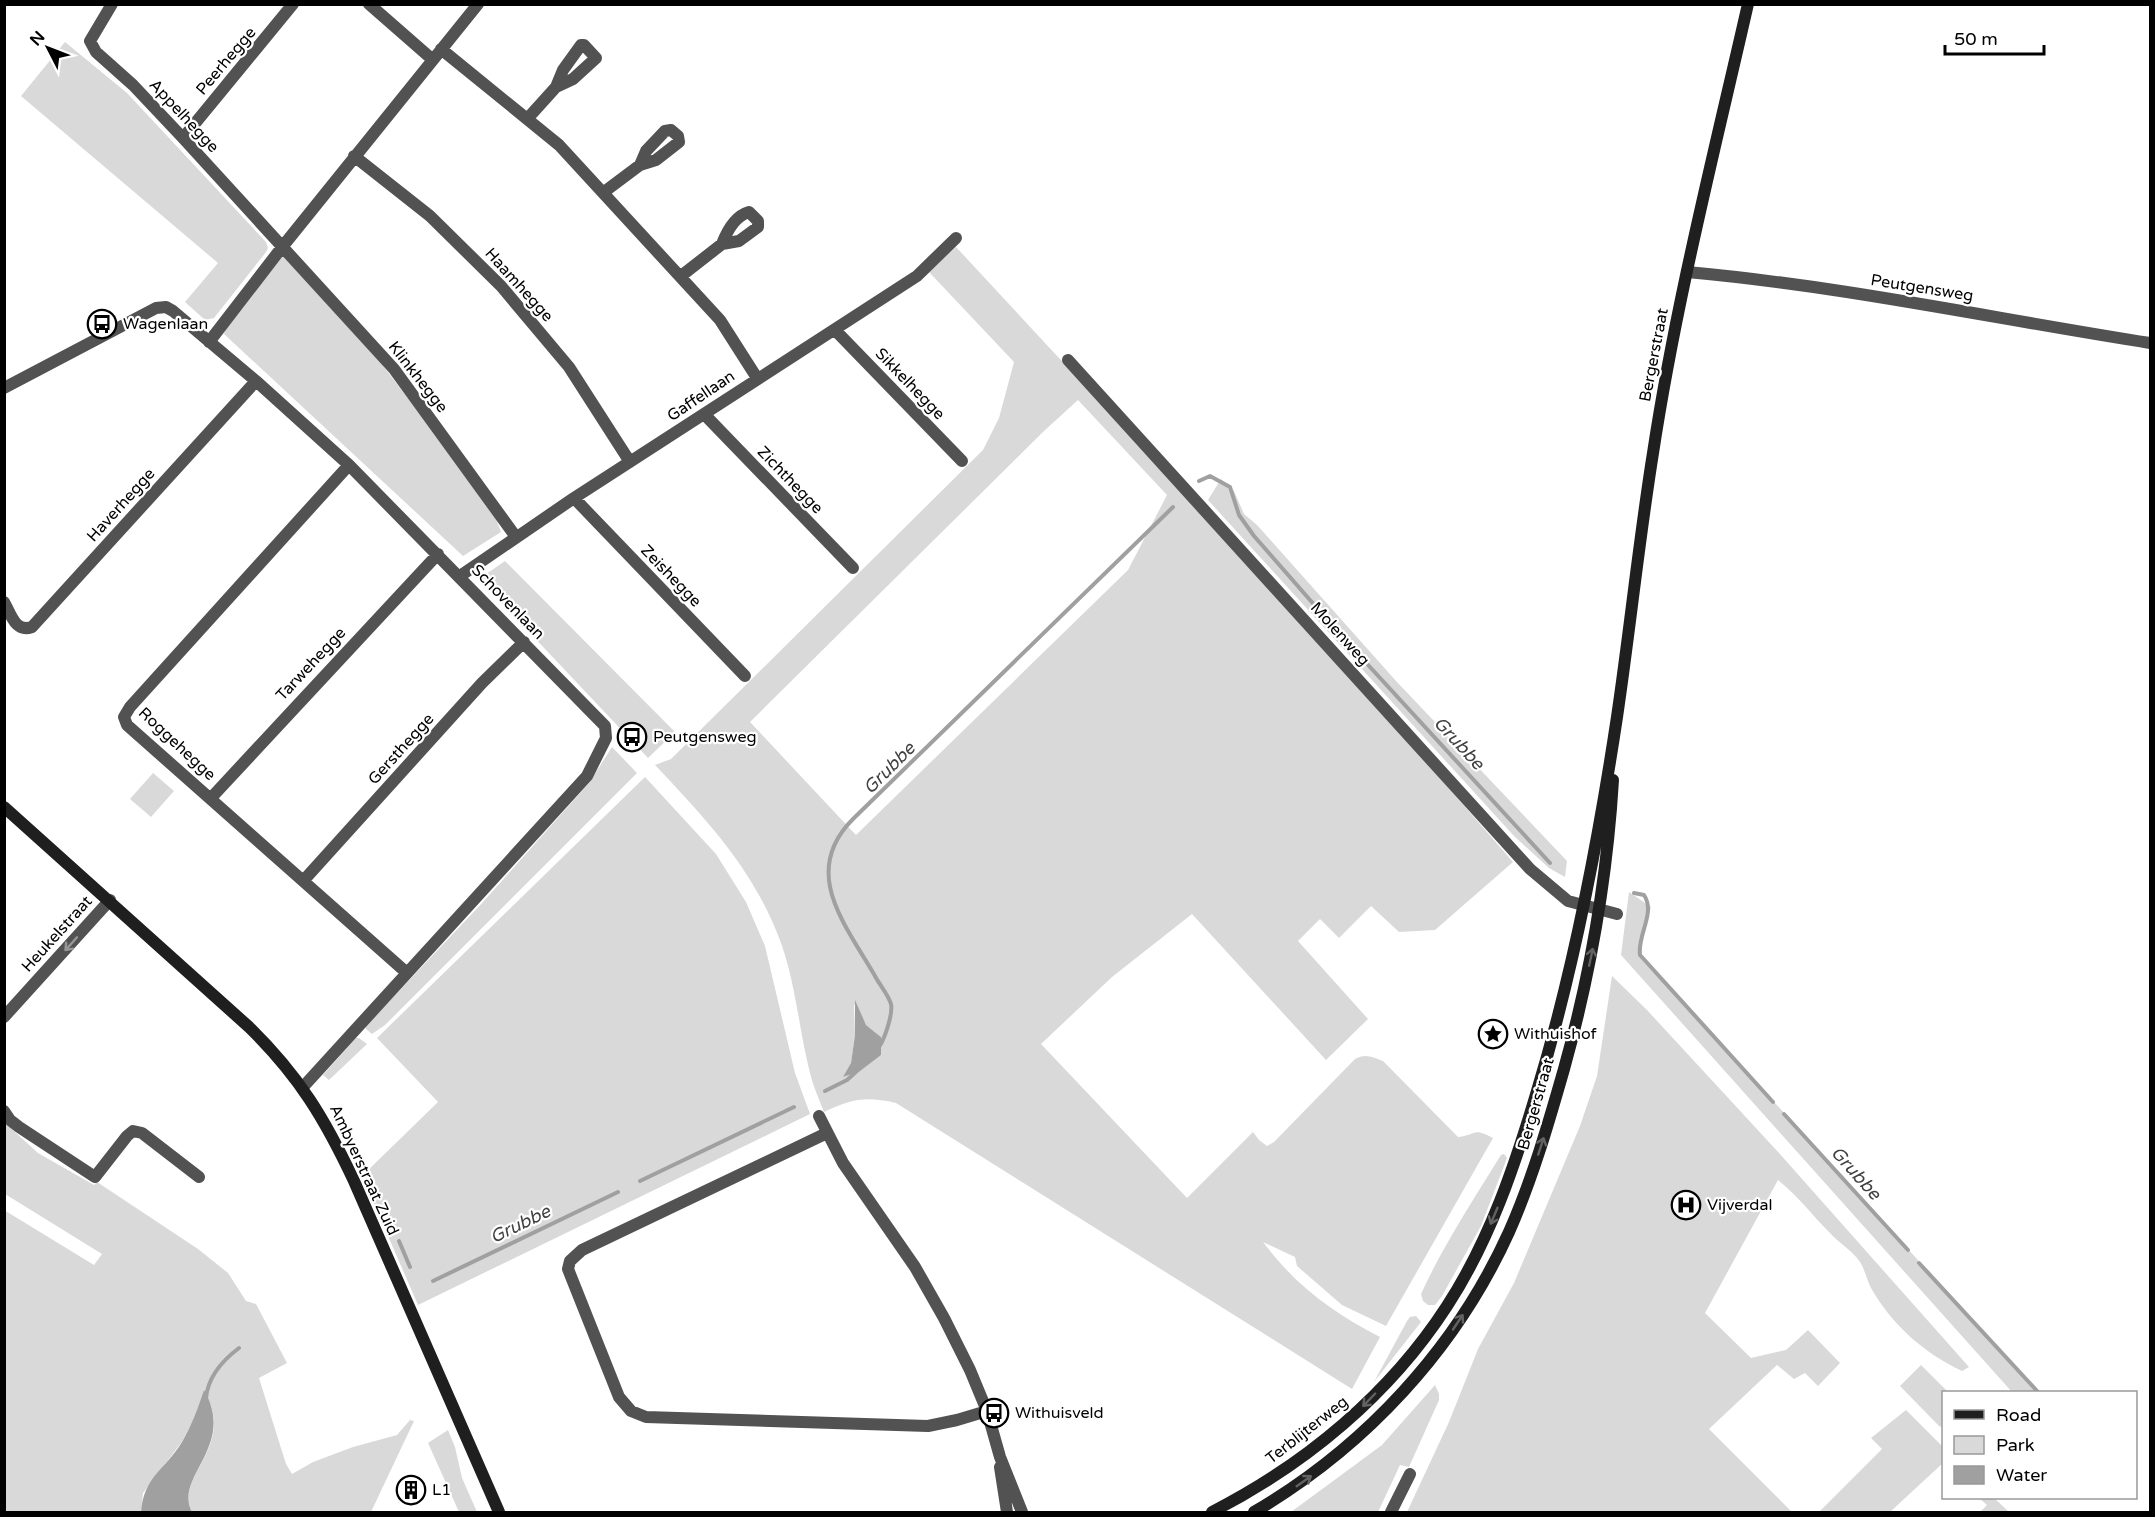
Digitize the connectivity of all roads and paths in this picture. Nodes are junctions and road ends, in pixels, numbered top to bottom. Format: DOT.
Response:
graph roads {
  1 [pos="112,4"];
  2 [pos="293,4"];
  3 [pos="369,4"];
  4 [pos="477,4"];
  5 [pos="1748,4"];
  6 [pos="441,49"];
  7 [pos="433,60"];
  8 [pos="556,87"];
  9 [pos="528,118"];
  10 [pos="183,138"];
  11 [pos="354,156"];
  12 [pos="640,165"];
  13 [pos="604,192"];
  14 [pos="956,238"];
  15 [pos="722,244"];
  16 [pos="283,246"];
  17 [pos="1687,272"];
  18 [pos="681,276"];
  19 [pos="835,330"];
  20 [pos="209,342"];
  21 [pos="2151,343"];
  22 [pos="1068,360"];
  23 [pos="757,378"];
  24 [pos="256,381"];
  25 [pos="4,388"];
  26 [pos="704,414"];
  27 [pos="962,461"];
  28 [pos="630,462"];
  29 [pos="349,465"];
  30 [pos="574,498"];
  31 [pos="516,537"];
  32 [pos="438,554"];
  33 [pos="853,568"];
  34 [pos="460,576"];
  35 [pos="7,607"];
  36 [pos="524,642"];
  37 [pos="745,676"];
  38 [pos="211,798"];
  39 [pos="4,807"];
  40 [pos="1603,837"];
  41 [pos="304,880"];
  42 [pos="110,900"];
  43 [pos="1584,907"];
  44 [pos="1600,911"];
  45 [pos="1617,914"];
  46 [pos="407,973"];
  47 [pos="4,1017"];
  48 [pos="303,1087"];
  49 [pos="4,1111"];
  50 [pos="819,1116"];
  51 [pos="827,1133"];
  52 [pos="199,1178"];
  53 [pos="1408,1357"];
  54 [pos="987,1411"];
  55 [pos="999,1457"];
  56 [pos="1410,1474"];
  57 [pos="499,1512"];
  58 [pos="1007,1512"];
  59 [pos="1022,1512"];
  60 [pos="1212,1512"];
  61 [pos="1254,1512"];
  62 [pos="1391,1512"];
  1 -- 10 [label="street, Appelhegge"];
  2 -- 10 [label="street, Peerhegge"];
  3 -- 7 [label="street"];
  4 -- 6 [label="street"];
  5 -- 17 [label="main road, Bergerstraat"];
  6 -- 7 [label="street"];
  6 -- 9 [label="street"];
  7 -- 11 [label="street"];
  8 -- 9 [label="street"];
  9 -- 13 [label="street"];
  10 -- 16 [label="street, Appelhegge"];
  11 -- 16 [label="street"];
  11 -- 28 [label="street, Haamhegge"];
  12 -- 13 [label="street"];
  13 -- 18 [label="street"];
  14 -- 19 [label="street, Gaffellaan"];
  15 -- 18 [label="street"];
  16 -- 20 [label="street"];
  16 -- 31 [label="street, Klinkhegge"];
  17 -- 21 [label="street, Peutgensweg"];
  17 -- 40 [label="main road, Bergerstraat"];
  18 -- 23 [label="street"];
  19 -- 23 [label="street, Gaffellaan"];
  19 -- 27 [label="street, Sikkelhegge"];
  20 -- 24 [label="street, Schovenlaan"];
  20 -- 25 [label="street, Schovenlaan"];
  22 -- 43 [label="street, Molenweg"];
  23 -- 26 [label="street, Gaffellaan"];
  24 -- 29 [label="street, Schovenlaan"];
  24 -- 35 [label="street, Haverhegge"];
  26 -- 28 [label="street, Gaffellaan"];
  26 -- 33 [label="street, Zichthegge"];
  28 -- 30 [label="street, Gaffellaan"];
  29 -- 32 [label="street, Schovenlaan"];
  29 -- 38 [label="street, Roggehegge"];
  30 -- 31 [label="street, Gaffellaan"];
  30 -- 37 [label="street, Zeishegge"];
  31 -- 34 [label="street, Gaffellaan"];
  32 -- 34 [label="street, Schovenlaan"];
  32 -- 38 [label="street, Tarwehegge"];
  34 -- 36 [label="street, Schovenlaan"];
  36 -- 41 [label="street, Gersthegge"];
  36 -- 46 [label="street, Schovenlaan"];
  38 -- 41 [label="street, Roggehegge"];
  39 -- 42 [label="main road, Ambyerstraat Zuid"];
  40 -- 43 [label="main road, Bergerstraat"];
  40 -- 44 [label="main road, Bergerstraat"];
  41 -- 46 [label="street, Roggehegge"];
  42 -- 47 [label="street, Heukelstraat, one-way"];
  42 -- 48 [label="main road, Ambyerstraat Zuid"];
  43 -- 44 [label="street, Molenweg"];
  43 -- 53 [label="main road, Bergerstraat, one-way"];
  44 -- 45 [label="street, Molenweg"];
  61 -- 44 [label="main road, Bergerstraat, one-way"];
  46 -- 48 [label="street, Schovenlaan"];
  48 -- 57 [label="main road, Ambyerstraat Zuid"];
  49 -- 52 [label="street"];
  50 -- 51 [label="street"];
  51 -- 54 [label="street"];
  51 -- 54 [label="street"];
  53 -- 60 [label="main road, Terblijterweg, one-way"];
  54 -- 55 [label="street"];
  55 -- 58 [label="street"];
  55 -- 59 [label="street"];
  56 -- 62 [label="street"];
}
